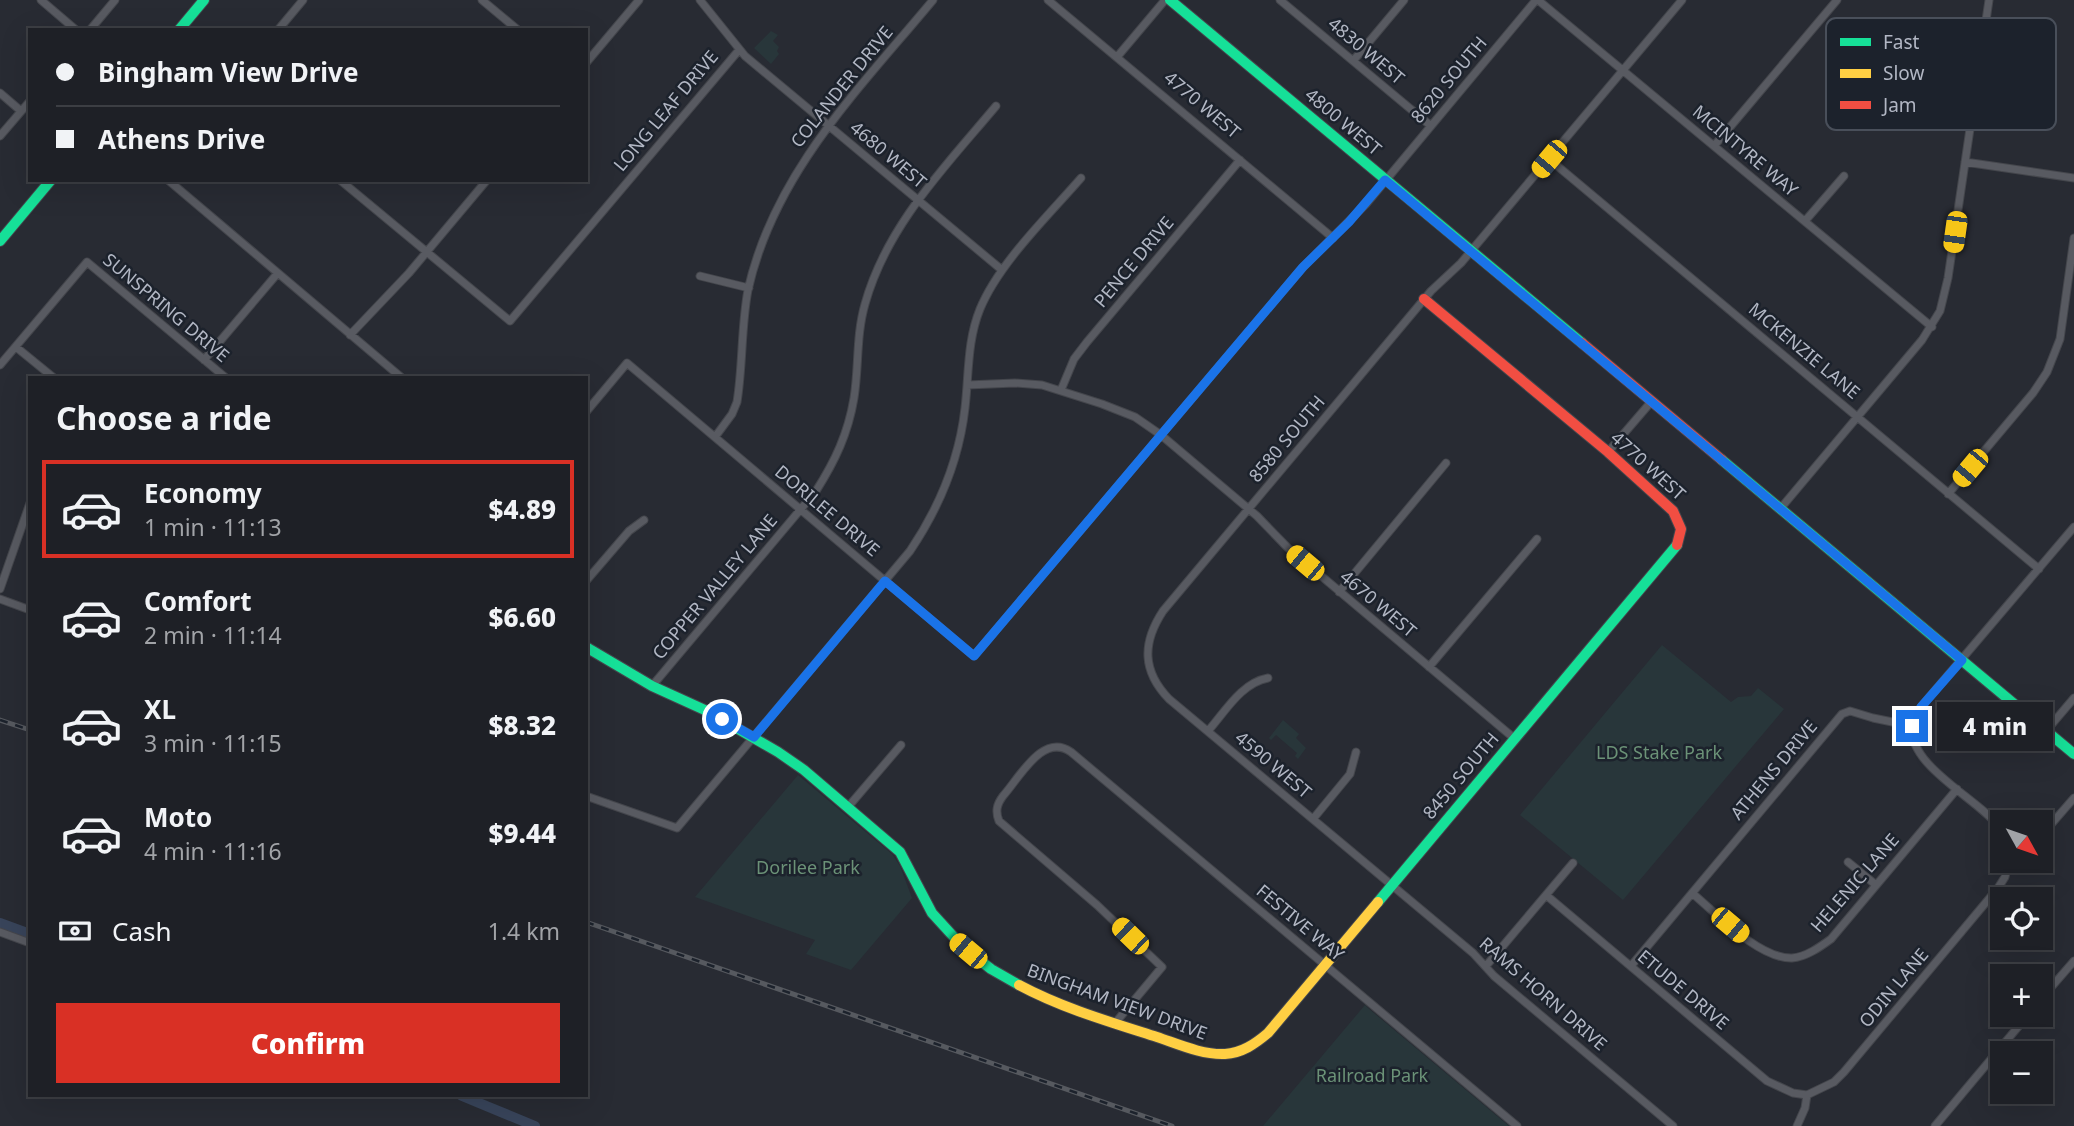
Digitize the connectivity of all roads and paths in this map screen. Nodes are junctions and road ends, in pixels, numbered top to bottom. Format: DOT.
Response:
graph roads {
  1 [pos="41,0"];
  2 [pos="115,0"];
  3 [pos="204,0"];
  4 [pos="303,0"];
  5 [pos="482,0"];
  6 [pos="639,0"];
  7 [pos="700,0"];
  8 [pos="933,0"];
  9 [pos="1048,0"];
  10 [pos="1168,0"];
  11 [pos="1280,0"];
  12 [pos="1404,0"];
  13 [pos="1537,0"];
  14 [pos="1682,0"];
  15 [pos="1836,0"];
  16 [pos="1989,0"];
  17 [pos="1986,18"];
  18 [pos="74,28"];
  19 [pos="91,28"];
  20 [pos="181,28"];
  21 [pos="280,28"];
  22 [pos="516,28"];
  23 [pos="739,50"];
  24 [pos="1117,57"];
  25 [pos="588,61"];
  26 [pos="1353,61"];
  27 [pos="1623,70"];
  28 [pos="0,93"];
  29 [pos="28,103"];
  30 [pos="996,106"];
  31 [pos="21,111"];
  32 [pos="828,125"];
  33 [pos="1431,126"];
  34 [pos="1970,130"];
  35 [pos="0,136"];
  36 [pos="1714,146"];
  37 [pos="1549,159"];
  38 [pos="1240,160"];
  39 [pos="1965,162"];
  40 [pos="1844,176"];
  41 [pos="1081,177"];
  42 [pos="2074,178"];
  43 [pos="1385,180"];
  44 [pos="49,182"];
  45 [pos="171,182"];
  46 [pos="343,182"];
  47 [pos="485,182"];
  48 [pos="917,200"];
  49 [pos="1805,221"];
  50 [pos="1333,237"];
  51 [pos="2074,238"];
  52 [pos="0,241"];
  53 [pos="1471,251"];
  54 [pos="427,252"];
  55 [pos="1002,270"];
  56 [pos="277,274"];
  57 [pos="700,276"];
  58 [pos="749,288"];
  59 [pos="1424,299"];
  60 [pos="1932,327"];
  61 [pos="351,335"];
  62 [pos="16,347"];
  63 [pos="204,360"];
  64 [pos="0,365"];
  65 [pos="52,376"];
  66 [pos="224,376"];
  67 [pos="400,376"];
  68 [pos="967,385"];
  69 [pos="1061,390"];
  70 [pos="1651,402"];
  71 [pos="588,410"];
  72 [pos="1858,416"];
  73 [pos="1161,435"];
  74 [pos="715,437"];
  75 [pos="1608,452"];
  76 [pos="1446,463"];
  77 [pos="1948,494"];
  78 [pos="28,509"];
  79 [pos="1249,509"];
  80 [pos="1780,509"];
  81 [pos="800,510"];
  82 [pos="644,520"];
  83 [pos="1683,527"];
  84 [pos="2074,527"];
  85 [pos="1537,539"];
  86 [pos="2039,569"];
  87 [pos="588,579"];
  88 [pos="885,581"];
  89 [pos="0,589"];
  90 [pos="1339,592"];
  91 [pos="0,599"];
  92 [pos="28,609"];
  93 [pos="588,647"];
  94 [pos="1148,659"];
  95 [pos="1962,660"];
  96 [pos="1429,667"];
  97 [pos="1268,678"];
  98 [pos="652,686"];
  99 [pos="2074,698"];
  100 [pos="1912,726"];
  101 [pos="1208,731"];
  102 [pos="2046,731"];
  103 [pos="754,737"];
  104 [pos="1515,739"];
  105 [pos="901,745"];
  106 [pos="1356,751"];
  107 [pos="2074,754"];
  108 [pos="1957,789"];
  109 [pos="588,797"];
  110 [pos="2074,798"];
  111 [pos="848,807"];
  112 [pos="1990,816"];
  113 [pos="1313,819"];
  114 [pos="2053,822"];
  115 [pos="1849,862"];
  116 [pos="1573,863"];
  117 [pos="2006,873"];
  118 [pos="1876,885"];
  119 [pos="1392,886"];
  120 [pos="1692,893"];
  121 [pos="1546,895"];
  122 [pos="0,932"];
  123 [pos="28,942"];
  124 [pos="2074,961"];
  125 [pos="1325,964"];
  126 [pos="1486,966"];
  127 [pos="1631,966"];
  128 [pos="2053,985"];
  129 [pos="1116,1022"];
  130 [pos="2018,1027"];
  131 [pos="1257,1043"];
  132 [pos="1807,1095"];
  133 [pos="1517,1126"];
  134 [pos="1673,1126"];
  135 [pos="1797,1126"];
  136 [pos="1935,1126"];
  1 -- 18 [label="street"];
  2 -- 19 [label="street"];
  3 -- 20 [label="street"];
  4 -- 21 [label="street"];
  5 -- 22 [label="street"];
  6 -- 25 [label="street"];
  7 -- 23 [label="street, 4680 WEST"];
  8 -- 32 [label="street, COLANDER DRIVE"];
  9 -- 24 [label="street, 4770 WEST"];
  10 -- 24 [label="street"];
  10 -- 43 [label="street, 4800 WEST"];
  11 -- 26 [label="street, 4830 WEST"];
  12 -- 26 [label="street"];
  13 -- 27 [label="street, MCINTYRE WAY"];
  13 -- 33 [label="street, 8620 SOUTH"];
  14 -- 27 [label="street, 8580 SOUTH"];
  15 -- 36 [label="street"];
  16 -- 17 [label="street"];
  23 -- 32 [label="street, 4680 WEST"];
  23 -- 54 [label="street, LONG LEAF DRIVE"];
  24 -- 38 [label="street, 4770 WEST"];
  26 -- 33 [label="street, 4830 WEST"];
  27 -- 36 [label="street, MCINTYRE WAY"];
  27 -- 37 [label="street, 8580 SOUTH"];
  28 -- 31 [label="street"];
  29 -- 31 [label="street"];
  30 -- 48 [label="street, COPPER VALLEY LANE"];
  31 -- 35 [label="street"];
  32 -- 48 [label="street, 4680 WEST"];
  32 -- 58 [label="street, COLANDER DRIVE"];
  33 -- 43 [label="street, 8620 SOUTH"];
  34 -- 39 [label="street"];
  36 -- 49 [label="street, MCINTYRE WAY"];
  37 -- 53 [label="street, 8580 SOUTH"];
  37 -- 72 [label="street, MCKENZIE LANE"];
  38 -- 50 [label="street, 4770 WEST"];
  38 -- 69 [label="street, PENCE DRIVE"];
  39 -- 42 [label="street"];
  39 -- 60 [label="street"];
  40 -- 49 [label="street"];
  41 -- 55 [label="street"];
  43 -- 50 [label="street, DORILEE DRIVE"];
  43 -- 53 [label="street, 4800 WEST"];
  44 -- 52 [label="street"];
  45 -- 56 [label="street"];
  46 -- 54 [label="street"];
  47 -- 54 [label="street"];
  48 -- 55 [label="street, 4680 WEST"];
  48 -- 81 [label="street, COPPER VALLEY LANE"];
  49 -- 60 [label="street, MCINTYRE WAY"];
  50 -- 73 [label="street, DORILEE DRIVE"];
  51 -- 77 [label="street"];
  53 -- 59 [label="street, 8580 SOUTH"];
  53 -- 70 [label="street, 4800 WEST"];
  54 -- 61 [label="street"];
  55 -- 68 [label="street"];
  56 -- 61 [label="street"];
  56 -- 63 [label="street"];
  57 -- 58 [label="street"];
  58 -- 74 [label="street, COLANDER DRIVE"];
  59 -- 75 [label="street, 4770 WEST"];
  59 -- 79 [label="street, 8580 SOUTH"];
  60 -- 72 [label="street"];
  61 -- 67 [label="street"];
  62 -- 63 [label="street, SUNSPRING DRIVE"];
  62 -- 64 [label="street"];
  62 -- 65 [label="street"];
  63 -- 66 [label="street, SUNSPRING DRIVE"];
  68 -- 69 [label="street, 4670 WEST"];
  68 -- 88 [label="street"];
  69 -- 73 [label="street, 4670 WEST"];
  70 -- 75 [label="street"];
  70 -- 80 [label="street, 4800 WEST"];
  71 -- 74 [label="street, DORILEE DRIVE"];
  72 -- 77 [label="street, MCKENZIE LANE"];
  72 -- 80 [label="street"];
  73 -- 79 [label="street, 4670 WEST"];
  73 -- 88 [label="street, DORILEE DRIVE"];
  74 -- 81 [label="street, DORILEE DRIVE"];
  75 -- 83 [label="street, 4770 WEST"];
  76 -- 90 [label="street"];
  77 -- 86 [label="street, MCKENZIE LANE"];
  78 -- 89 [label="street"];
  79 -- 90 [label="street, 4670 WEST"];
  79 -- 94 [label="street, 8580 SOUTH"];
  80 -- 95 [label="street, 4800 WEST"];
  81 -- 88 [label="street, DORILEE DRIVE"];
  81 -- 98 [label="street, COPPER VALLEY LANE"];
  82 -- 87 [label="street"];
  83 -- 104 [label="street, 8450 SOUTH"];
  84 -- 86 [label="street"];
  85 -- 96 [label="street"];
  86 -- 95 [label="street"];
  88 -- 103 [label="street"];
  90 -- 96 [label="street, 4670 WEST"];
  91 -- 92 [label="street"];
  93 -- 98 [label="street, BINGHAM VIEW DRIVE"];
  94 -- 101 [label="street, 4590 WEST"];
  95 -- 100 [label="street"];
  95 -- 102 [label="street, 4800 WEST"];
  96 -- 104 [label="street, 4670 WEST"];
  97 -- 101 [label="street"];
  98 -- 103 [label="street, BINGHAM VIEW DRIVE"];
  99 -- 102 [label="street"];
  100 -- 108 [label="street"];
  100 -- 120 [label="street, ATHENS DRIVE"];
  101 -- 113 [label="street, 4590 WEST"];
  102 -- 107 [label="street, 4800 WEST"];
  103 -- 109 [label="street"];
  103 -- 111 [label="street, BINGHAM VIEW DRIVE"];
  104 -- 119 [label="street, 8450 SOUTH"];
  105 -- 111 [label="street"];
  106 -- 113 [label="street"];
  108 -- 112 [label="street"];
  108 -- 118 [label="street, HELENIC LANE"];
  110 -- 114 [label="street"];
  111 -- 129 [label="street, BINGHAM VIEW DRIVE"];
  113 -- 119 [label="street, 4590 WEST"];
  115 -- 118 [label="street"];
  116 -- 121 [label="street"];
  117 -- 132 [label="street, ODIN LANE"];
  118 -- 120 [label="street, HELENIC LANE"];
  119 -- 125 [label="street, 8450 SOUTH"];
  119 -- 126 [label="street, RAMS HORN DRIVE"];
  120 -- 127 [label="street, ATHENS DRIVE"];
  121 -- 126 [label="street"];
  121 -- 127 [label="street, ETUDE DRIVE"];
  122 -- 123 [label="street"];
  124 -- 128 [label="street"];
  125 -- 129 [label="street, FESTIVE WAY"];
  125 -- 131 [label="street, 8450 SOUTH"];
  125 -- 133 [label="street, FESTIVE WAY"];
  126 -- 134 [label="street, RAMS HORN DRIVE"];
  127 -- 132 [label="street, ETUDE DRIVE"];
  129 -- 131 [label="street, BINGHAM VIEW DRIVE"];
  130 -- 136 [label="street"];
  132 -- 135 [label="street"];
}
